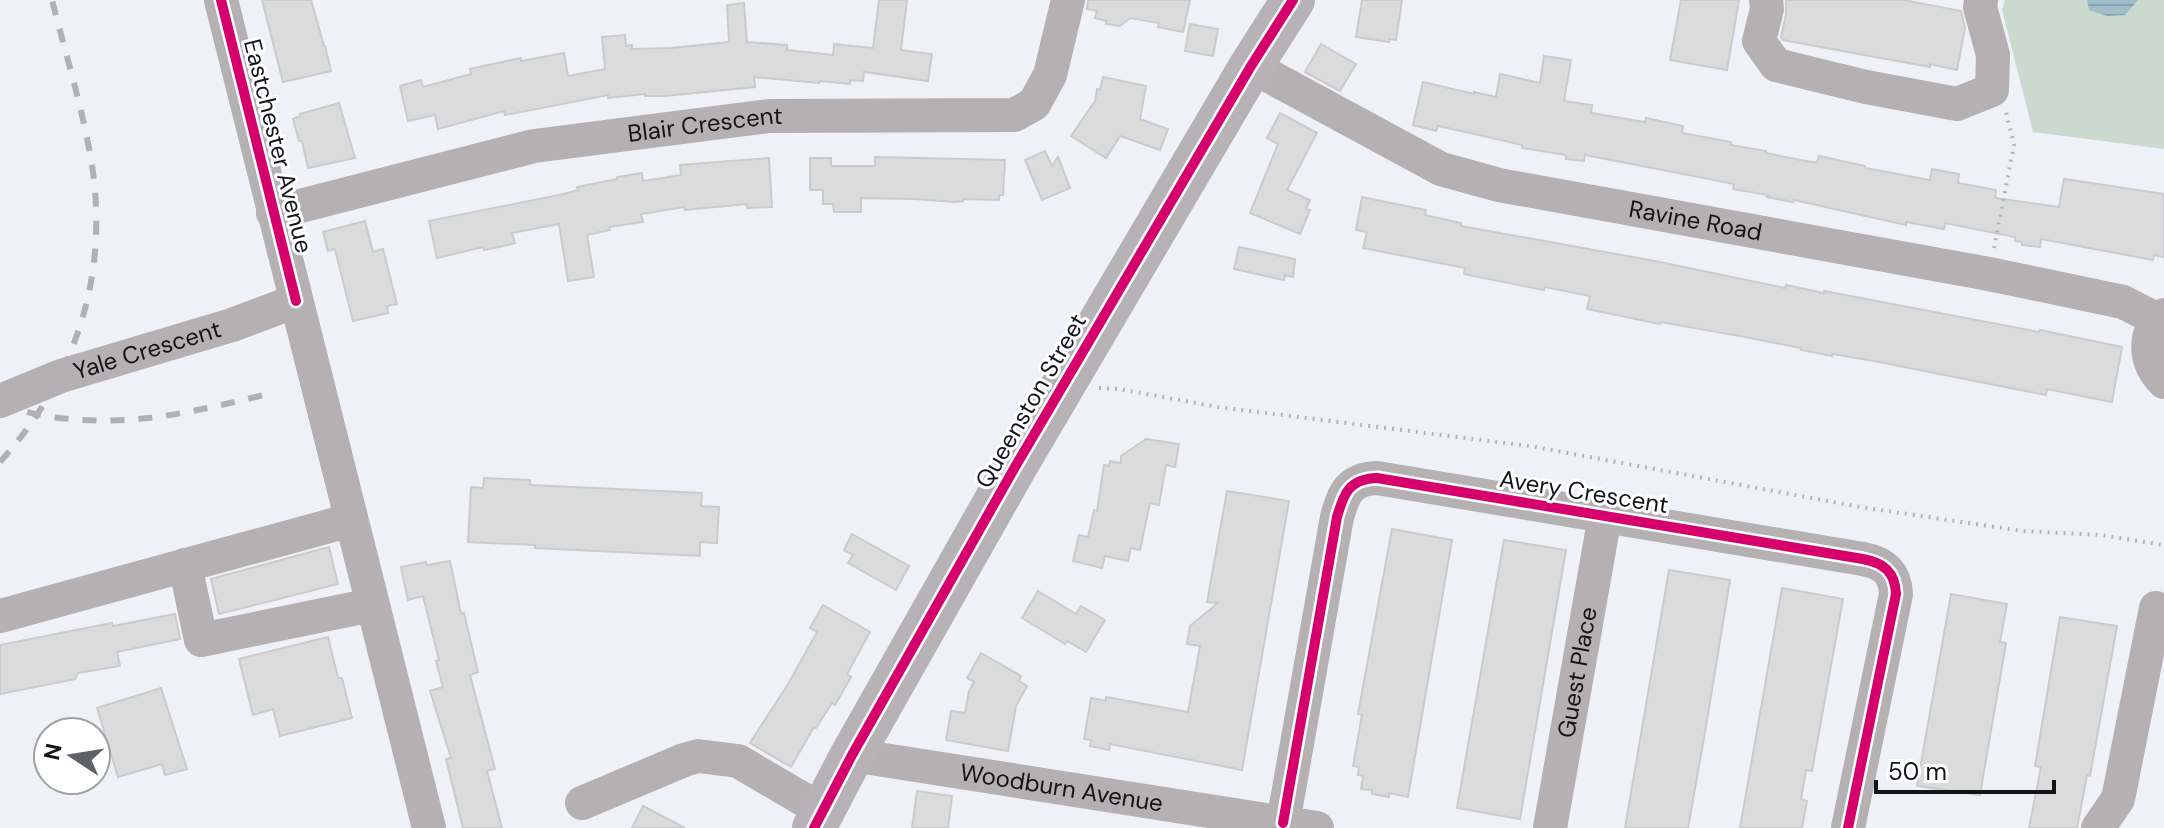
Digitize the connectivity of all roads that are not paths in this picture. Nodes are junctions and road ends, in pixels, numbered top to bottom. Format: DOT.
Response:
graph roads {
  1 [pos="221,0"];
  2 [pos="1068,0"];
  3 [pos="1293,0"];
  4 [pos="1766,0"];
  5 [pos="1981,0"];
  6 [pos="1251,66"];
  7 [pos="273,213"];
  8 [pos="296,301"];
  9 [pos="2161,318"];
  10 [pos="2164,382"];
  11 [pos="0,401"];
  12 [pos="1605,516"];
  13 [pos="351,520"];
  14 [pos="185,565"];
  15 [pos="372,605"];
  16 [pos="2156,608"];
  17 [pos="0,616"];
  18 [pos="852,755"];
  19 [pos="582,803"];
  20 [pos="818,820"];
  21 [pos="1283,823"];
  22 [pos="429,828"];
  23 [pos="1317,828"];
  24 [pos="1550,828"];
  25 [pos="1848,828"];
  26 [pos="2098,828"];
  1 -- 7 [label="street, Eastchester Avenue"];
  2 -- 7 [label="street, Blair Crescent"];
  3 -- 6 [label="main road, Queenston Street"];
  4 -- 5 [label="street"];
  6 -- 9 [label="street, Ravine Road"];
  6 -- 18 [label="main road, Queenston Street"];
  7 -- 8 [label="street, Eastchester Avenue"];
  8 -- 11 [label="street, Yale Crescent"];
  8 -- 13 [label="street, Eastchester Avenue"];
  9 -- 10 [label="street, Ravine Road"];
  12 -- 21 [label="street, Avery Crescent"];
  12 -- 24 [label="street, Guest Place"];
  12 -- 25 [label="street, Avery Crescent"];
  13 -- 14 [label="street"];
  13 -- 15 [label="street, Eastchester Avenue"];
  14 -- 15 [label="street"];
  14 -- 17 [label="street"];
  15 -- 22 [label="street, Eastchester Avenue"];
  16 -- 26 [label="street"];
  18 -- 20 [label="main road, Queenston Street"];
  18 -- 21 [label="street, Woodburn Avenue"];
  19 -- 20 [label="street"];
  21 -- 23 [label="street, Woodburn Avenue"];
}
